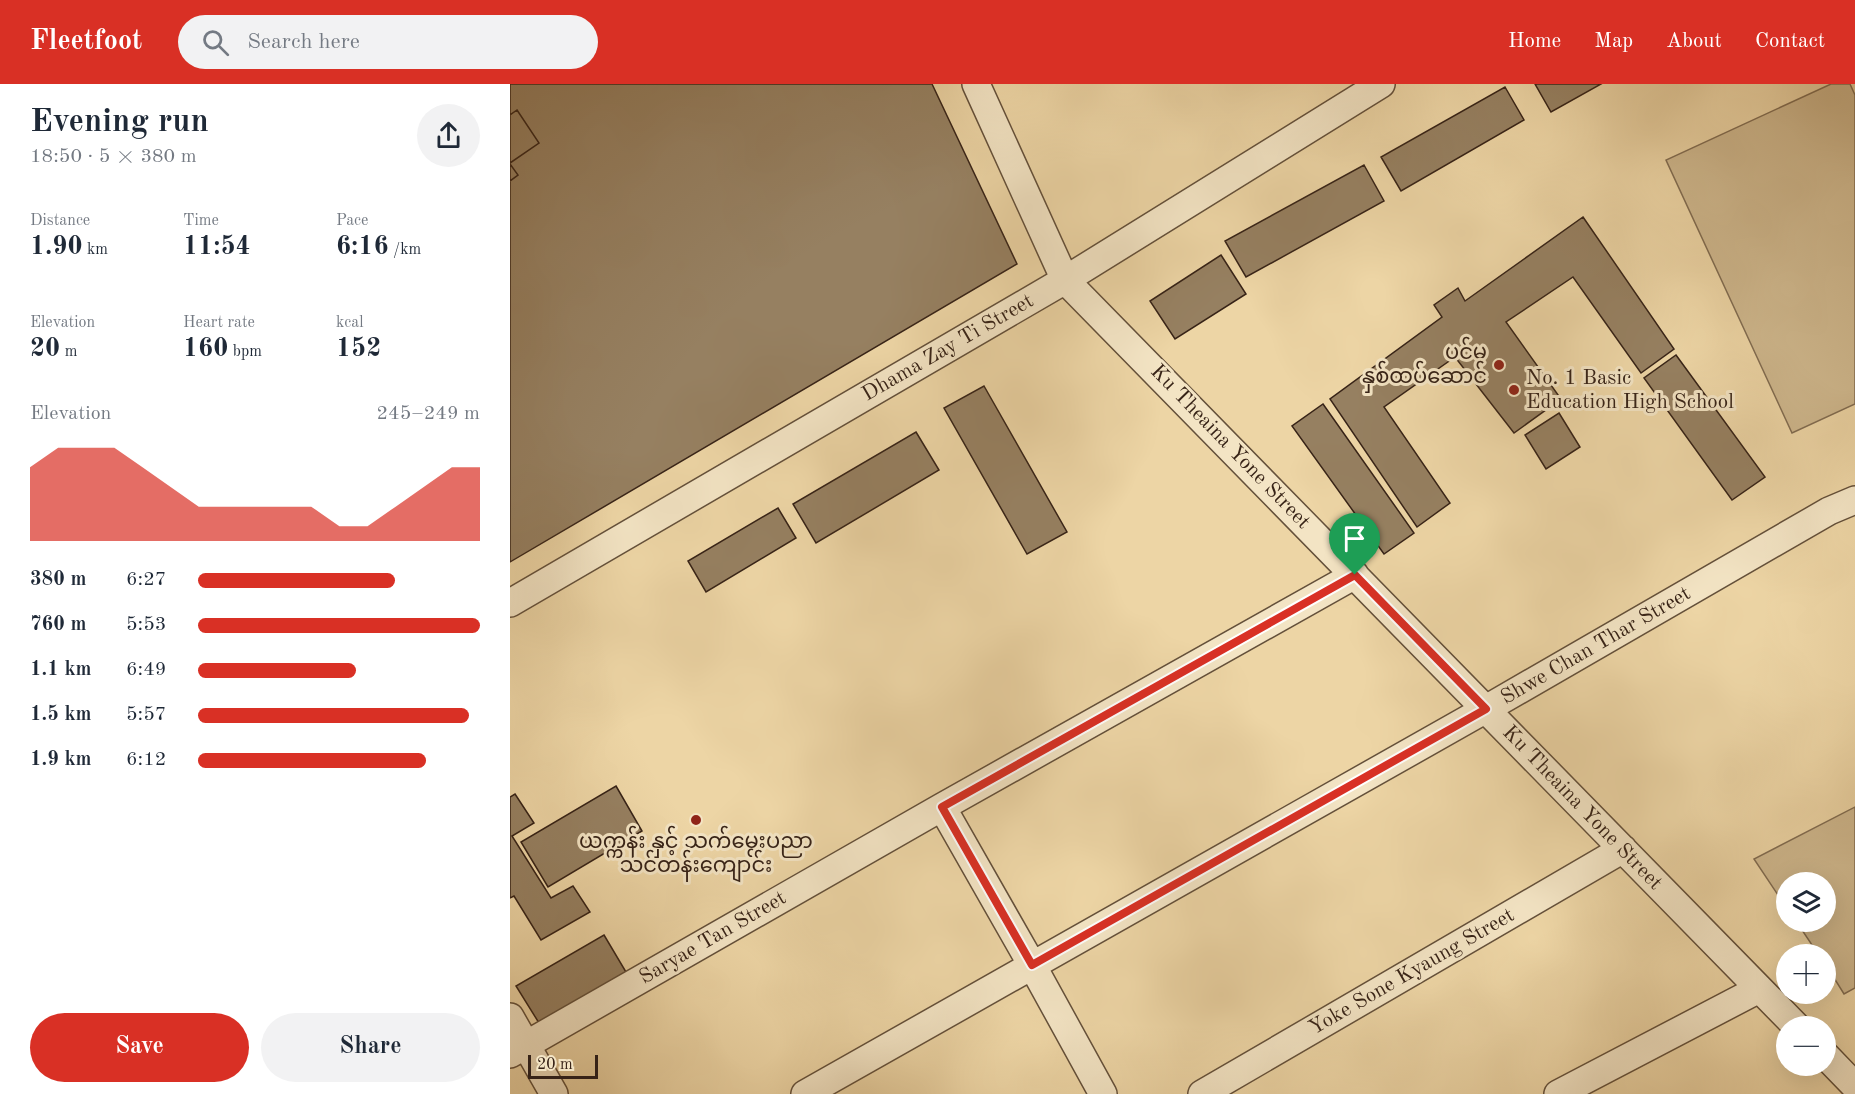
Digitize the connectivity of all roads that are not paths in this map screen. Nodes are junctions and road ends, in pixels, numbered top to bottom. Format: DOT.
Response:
graph roads {
  1 [pos="976,84"];
  2 [pos="1381,84"];
  3 [pos="1065,279"];
  4 [pos="1855,500"];
  5 [pos="1355,575"];
  6 [pos="510,603"];
  7 [pos="1486,709"];
  8 [pos="942,807"];
  9 [pos="1623,849"];
  10 [pos="1032,965"];
  11 [pos="1760,988"];
  12 [pos="1787,1016"];
  13 [pos="510,1017"];
  14 [pos="518,1049"];
  15 [pos="1836,1066"];
  16 [pos="1855,1086"];
  17 [pos="554,1094"];
  18 [pos="805,1094"];
  19 [pos="1103,1094"];
  20 [pos="1202,1094"];
  21 [pos="1558,1094"];
  1 -- 3 [label="street, Ku Theaina Yone Street"];
  2 -- 3 [label="street, Dhama Zay Ti Street"];
  3 -- 5 [label="street, Ku Theaina Yone Street"];
  3 -- 6 [label="street, Dhama Zay Ti Street"];
  4 -- 7 [label="street, Shwe Chan Thar Street"];
  5 -- 7 [label="street, Ku Theaina Yone Street"];
  5 -- 8 [label="street, Saryae Tan Street"];
  7 -- 9 [label="street, Ku Theaina Yone Street"];
  7 -- 10 [label="street, Shwe Chan Thar Street"];
  8 -- 10 [label="street"];
  8 -- 14 [label="street, Saryae Tan Street"];
  9 -- 11 [label="street, Ku Theaina Yone Street"];
  9 -- 20 [label="street, Yoke Sone Kyaung Street"];
  10 -- 18 [label="street, Shwe Chan Thar Street"];
  10 -- 19 [label="street"];
  11 -- 12 [label="street, Ku Theaina Yone Street"];
  11 -- 21 [label="street"];
  13 -- 14 [label="street"];
  14 -- 17 [label="street"];
  15 -- 16 [label="street"];
}
